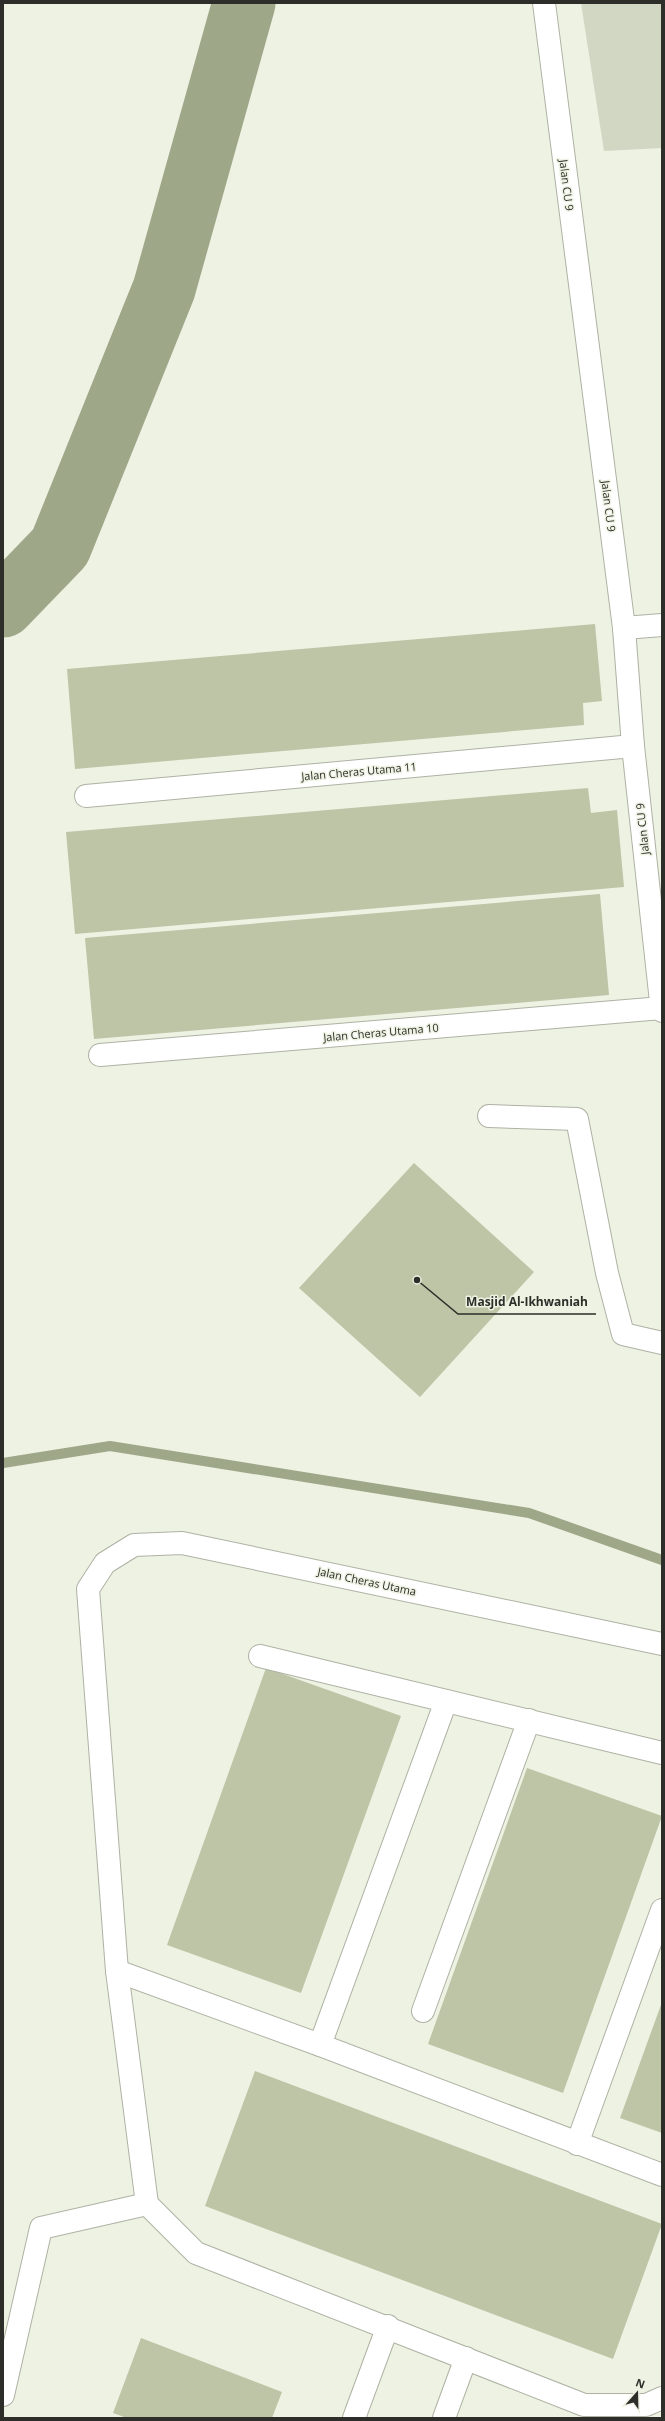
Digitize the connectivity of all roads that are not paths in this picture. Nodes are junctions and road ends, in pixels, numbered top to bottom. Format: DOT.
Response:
graph roads {
  1 [pos="544,3"];
  2 [pos="662,625"];
  3 [pos="624,628"];
  4 [pos="632,746"];
  5 [pos="86,796"];
  6 [pos="662,1010"];
  7 [pos="100,1055"];
  8 [pos="489,1116"];
  9 [pos="662,1344"];
  10 [pos="662,1644"];
  11 [pos="260,1656"];
  12 [pos="446,1701"];
  13 [pos="529,1720"];
  14 [pos="662,1753"];
  15 [pos="662,1910"];
  16 [pos="118,1971"];
  17 [pos="423,2011"];
  18 [pos="320,2045"];
  19 [pos="578,2144"];
  20 [pos="662,2175"];
  21 [pos="148,2204"];
  22 [pos="388,2326"];
  23 [pos="466,2358"];
  24 [pos="3,2395"];
  25 [pos="650,2407"];
  26 [pos="354,2418"];
  27 [pos="444,2418"];
  1 -- 3 [label="street, Jalan CU 9"];
  2 -- 3 [label="street"];
  3 -- 4 [label="street, Jalan CU 9"];
  4 -- 5 [label="street, Jalan Cheras Utama 11"];
  4 -- 6 [label="street, Jalan CU 9"];
  6 -- 7 [label="street, Jalan Cheras Utama 10"];
  8 -- 9 [label="street"];
  10 -- 16 [label="street, Jalan Cheras Utama"];
  11 -- 12 [label="street"];
  12 -- 13 [label="street"];
  12 -- 18 [label="street"];
  13 -- 14 [label="street"];
  13 -- 17 [label="street"];
  15 -- 19 [label="street"];
  16 -- 18 [label="street"];
  16 -- 21 [label="street"];
  18 -- 19 [label="street"];
  19 -- 20 [label="street"];
  21 -- 22 [label="street"];
  21 -- 24 [label="street"];
  22 -- 23 [label="street"];
  22 -- 26 [label="street"];
  23 -- 25 [label="street"];
  23 -- 27 [label="street"];
}
